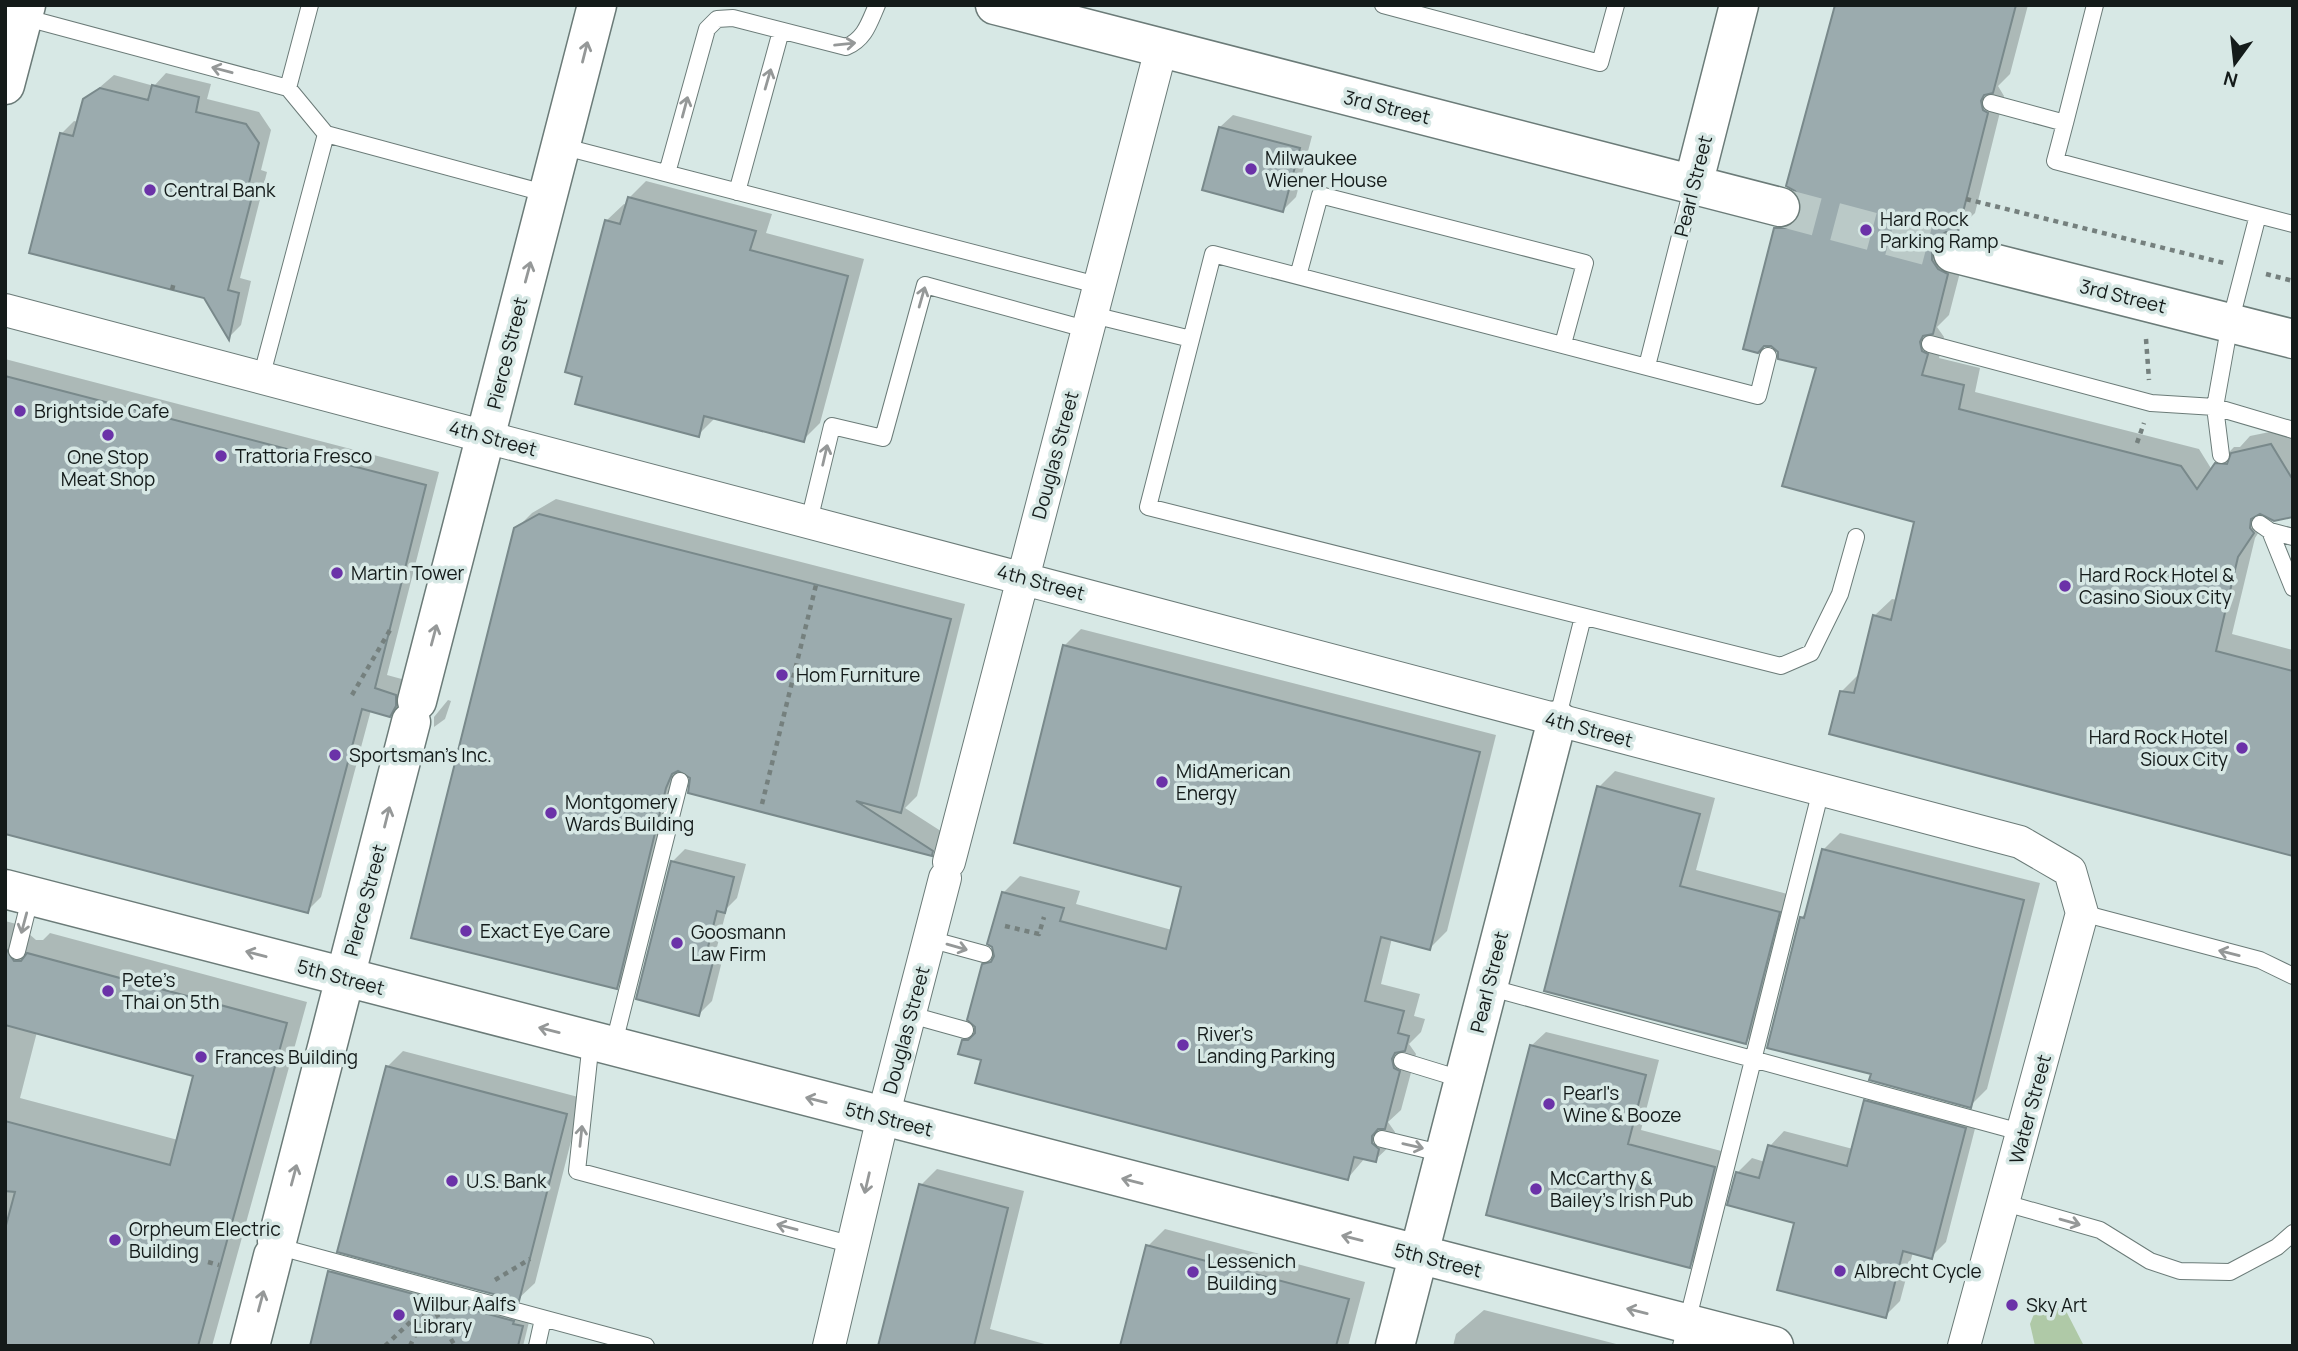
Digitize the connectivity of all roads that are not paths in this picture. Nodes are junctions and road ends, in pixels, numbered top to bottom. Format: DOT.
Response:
graph roads {
  1 [pos="310,5"];
  2 [pos="597,5"];
  3 [pos="877,5"];
  4 [pos="995,5"];
  5 [pos="1383,5"];
  6 [pos="1616,5"];
  7 [pos="1739,5"];
  8 [pos="2095,5"];
  9 [pos="25,11"];
  10 [pos="781,32"];
  11 [pos="1161,49"];
  12 [pos="5,85"];
  13 [pos="288,88"];
  14 [pos="1991,103"];
  15 [pos="2065,123"];
  16 [pos="326,134"];
  17 [pos="561,146"];
  18 [pos="667,173"];
  19 [pos="1693,185"];
  20 [pos="737,192"];
  21 [pos="548,194"];
  22 [pos="1780,206"];
  23 [pos="2258,215"];
  24 [pos="2293,224"];
  25 [pos="1953,253"];
  26 [pos="1298,276"];
  27 [pos="5,310"];
  28 [pos="1094,311"];
  29 [pos="2230,323"];
  30 [pos="2293,339"];
  31 [pos="1191,340"];
  32 [pos="1563,344"];
  33 [pos="1930,344"];
  34 [pos="1768,356"];
  35 [pos="1647,366"];
  36 [pos="261,378"];
  37 [pos="2215,407"];
  38 [pos="2293,430"];
  39 [pos="485,436"];
  40 [pos="2221,455"];
  41 [pos="809,521"];
  42 [pos="1856,537"];
  43 [pos="2293,537"];
  44 [pos="1022,577"];
  45 [pos="2293,588"];
  46 [pos="1583,617"];
  47 [pos="1557,720"];
  48 [pos="680,781"];
  49 [pos="1821,790"];
  50 [pos="18,892"];
  51 [pos="2082,913"];
  52 [pos="929,939"];
  53 [pos="17,951"];
  54 [pos="984,954"];
  55 [pos="2293,976"];
  56 [pos="345,978"];
  57 [pos="1488,987"];
  58 [pos="911,1015"];
  59 [pos="964,1030"];
  60 [pos="602,1044"];
  61 [pos="1402,1061"];
  62 [pos="1754,1061"];
  63 [pos="1464,1080"];
  64 [pos="883,1117"];
  65 [pos="2024,1133"];
  66 [pos="1382,1139"];
  67 [pos="1444,1154"];
  68 [pos="2004,1203"];
  69 [pos="2293,1233"];
  70 [pos="853,1245"];
  71 [pos="275,1248"];
  72 [pos="1418,1255"];
  73 [pos="544,1319"];
  74 [pos="1684,1335"];
  75 [pos="637,1345"];
  76 [pos="250,1346"];
  77 [pos="537,1346"];
  78 [pos="829,1346"];
  79 [pos="1395,1346"];
  80 [pos="1774,1346"];
  81 [pos="1964,1346"];
  1 -- 13 [label="lane"];
  17 -- 2 [label="main road, Pierce Street, one-way"];
  10 -- 3 [label="lane, one-way"];
  4 -- 11 [label="main road, 3rd Street"];
  5 -- 6 [label="lane"];
  7 -- 19 [label="main road, Pearl Street"];
  8 -- 15 [label="lane"];
  9 -- 12 [label="main road"];
  13 -- 9 [label="lane, one-way"];
  18 -- 10 [label="lane, one-way"];
  20 -- 10 [label="lane, one-way"];
  11 -- 19 [label="main road, 3rd Street"];
  11 -- 28 [label="street, Douglas Street"];
  13 -- 16 [label="lane"];
  14 -- 15 [label="lane"];
  15 -- 23 [label="lane"];
  16 -- 21 [label="lane"];
  16 -- 36 [label="lane"];
  17 -- 18 [label="lane"];
  17 -- 21 [label="main road, Pierce Street"];
  18 -- 20 [label="lane"];
  19 -- 22 [label="main road, 3rd Street"];
  19 -- 35 [label="lane, Pearl Street"];
  20 -- 28 [label="lane"];
  39 -- 21 [label="main road, Pierce Street, one-way"];
  23 -- 24 [label="lane"];
  23 -- 29 [label="lane"];
  25 -- 29 [label="main road, 3rd Street"];
  26 -- 31 [label="lane"];
  26 -- 32 [label="lane"];
  26 -- 32 [label="lane"];
  27 -- 36 [label="street, 4th Street"];
  28 -- 31 [label="lane"];
  41 -- 28 [label="lane, one-way"];
  28 -- 44 [label="street, Douglas Street"];
  29 -- 30 [label="main road, 3rd Street"];
  29 -- 37 [label="lane"];
  31 -- 46 [label="lane"];
  32 -- 35 [label="lane"];
  33 -- 37 [label="lane"];
  34 -- 35 [label="lane"];
  36 -- 39 [label="street, 4th Street"];
  37 -- 38 [label="lane"];
  37 -- 40 [label="lane"];
  39 -- 41 [label="street, 4th Street"];
  56 -- 39 [label="main road, Pierce Street, one-way"];
  41 -- 44 [label="street, 4th Street"];
  42 -- 46 [label="lane"];
  43 -- 45 [label="lane"];
  44 -- 47 [label="street, 4th Street"];
  44 -- 52 [label="street, Douglas Street"];
  46 -- 47 [label="lane, Pearl Street"];
  47 -- 49 [label="street, 4th Street"];
  47 -- 57 [label="main road, Pearl Street"];
  48 -- 60 [label="lane"];
  49 -- 51 [label="street, 4th Street"];
  49 -- 62 [label="lane"];
  50 -- 53 [label="lane, one-way"];
  56 -- 50 [label="main road, 5th Street, one-way"];
  55 -- 51 [label="lane, one-way"];
  51 -- 65 [label="street, Water Street"];
  52 -- 54 [label="lane, one-way"];
  52 -- 58 [label="street, Douglas Street"];
  60 -- 56 [label="main road, 5th Street, one-way"];
  71 -- 56 [label="main road, Pierce Street, one-way"];
  57 -- 62 [label="lane"];
  57 -- 63 [label="main road, Pearl Street"];
  58 -- 59 [label="lane"];
  58 -- 64 [label="street, Douglas Street"];
  64 -- 60 [label="main road, 5th Street, one-way"];
  70 -- 60 [label="lane, one-way"];
  61 -- 63 [label="lane"];
  62 -- 65 [label="lane"];
  62 -- 74 [label="lane"];
  63 -- 67 [label="main road, Pearl Street"];
  64 -- 70 [label="street, Douglas Street, one-way"];
  72 -- 64 [label="main road, 5th Street, one-way"];
  65 -- 68 [label="street, Water Street"];
  66 -- 67 [label="lane, one-way"];
  67 -- 72 [label="main road, Pearl Street"];
  68 -- 69 [label="lane, one-way"];
  68 -- 81 [label="street, Water Street"];
  70 -- 78 [label="street, Douglas Street"];
  71 -- 73 [label="lane"];
  76 -- 71 [label="main road, Pierce Street, one-way"];
  74 -- 72 [label="main road, 5th Street, one-way"];
  72 -- 79 [label="main road, Pearl Street"];
  73 -- 75 [label="lane"];
  73 -- 77 [label="lane"];
  74 -- 80 [label="main road, 5th Street"];
}
